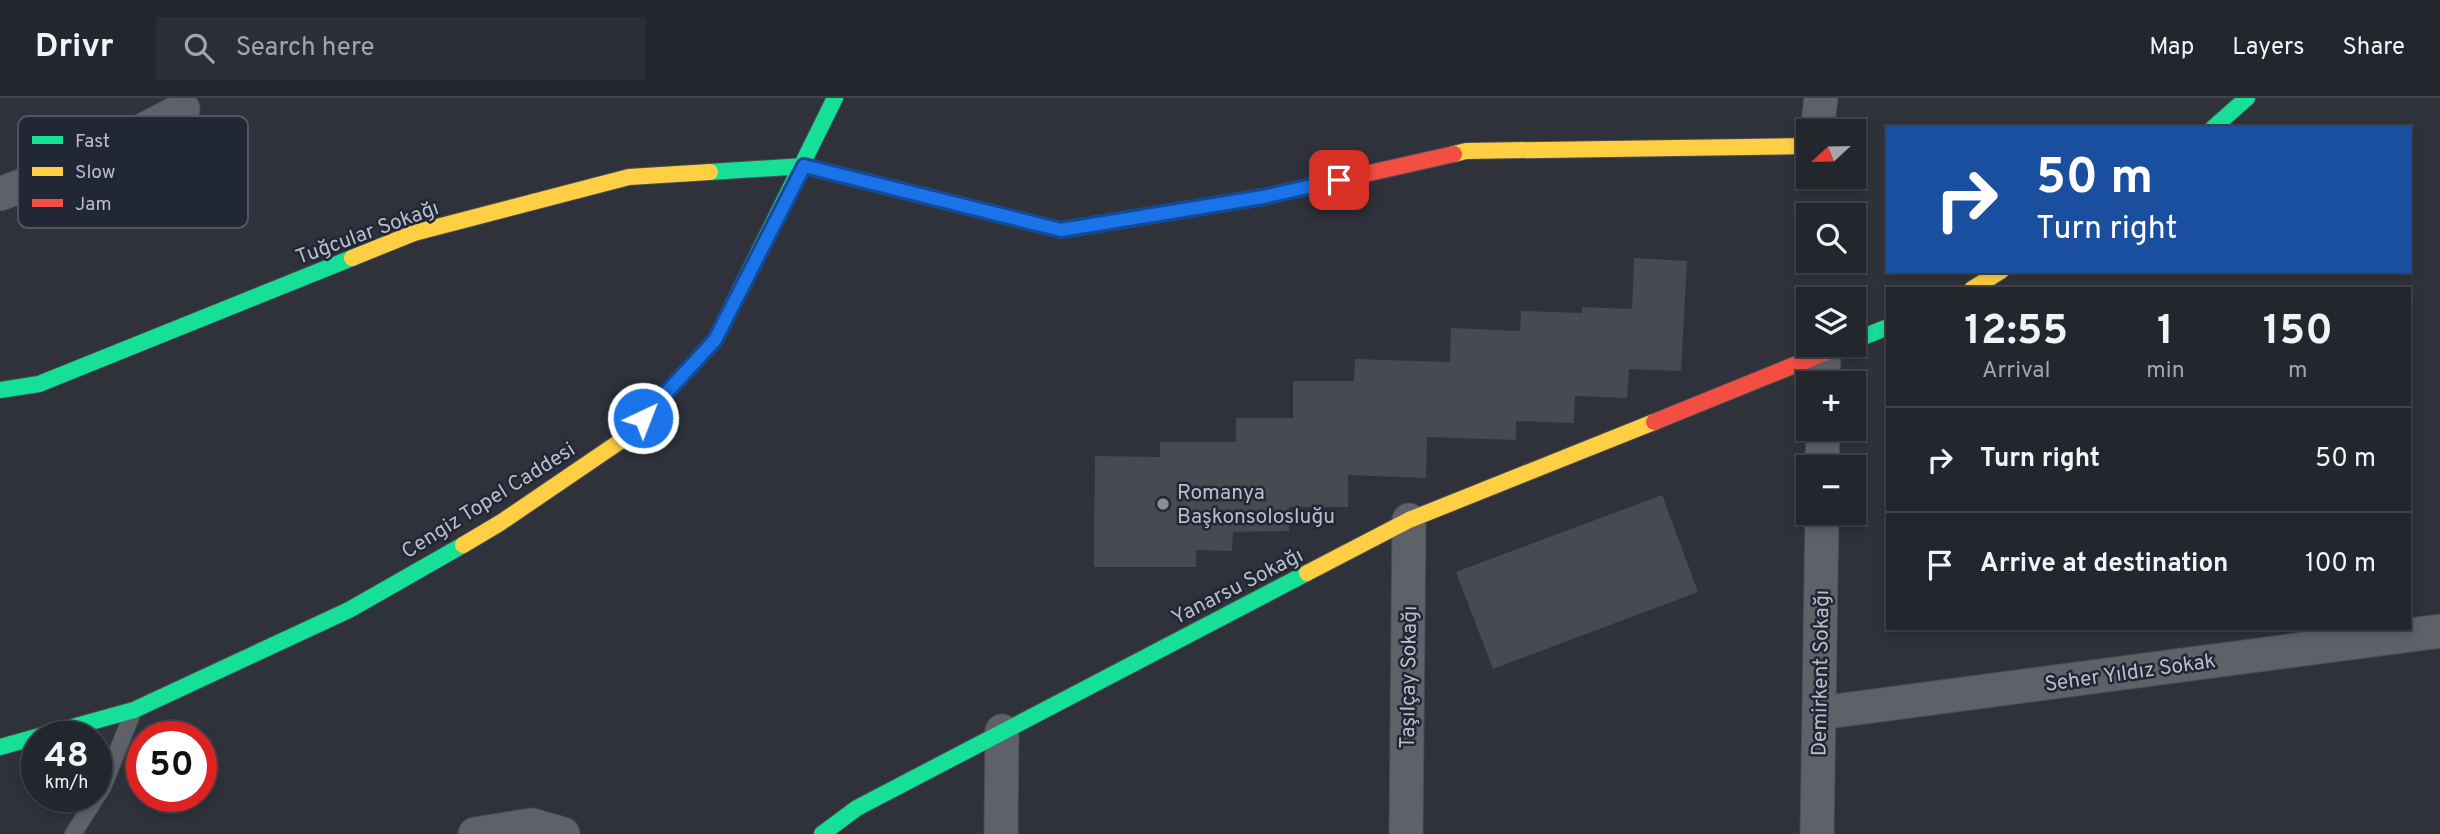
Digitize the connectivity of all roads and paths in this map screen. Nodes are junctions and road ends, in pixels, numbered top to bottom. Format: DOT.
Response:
graph roads {
  1 [pos="835,98"];
  2 [pos="1821,98"];
  3 [pos="2247,98"];
  4 [pos="183,109"];
  5 [pos="170,116"];
  6 [pos="1818,119"];
  7 [pos="2215,126"];
  8 [pos="1796,146"];
  9 [pos="804,166"];
  10 [pos="18,187"];
  11 [pos="0,194"];
  12 [pos="1998,273"];
  13 [pos="1975,287"];
  14 [pos="1886,328"];
  15 [pos="1866,339"];
  16 [pos="1833,357"];
  17 [pos="0,390"];
  18 [pos="1409,520"];
  19 [pos="1822,525"];
  20 [pos="2440,631"];
  21 [pos="134,710"];
  22 [pos="1819,713"];
  23 [pos="1002,731"];
  24 [pos="0,747"];
  25 [pos="73,834"];
  26 [pos="475,834"];
  27 [pos="563,834"];
  28 [pos="822,834"];
  29 [pos="1001,834"];
  30 [pos="1406,834"];
  31 [pos="1817,834"];
  1 -- 9 [label="street, Cengiz Topel Caddesi"];
  2 -- 6 [label="street"];
  3 -- 7 [label="street"];
  4 -- 5 [label="street"];
  8 -- 9 [label="street, Tuğcular Sokağı"];
  9 -- 17 [label="street, Tuğcular Sokağı"];
  9 -- 21 [label="street, Cengiz Topel Caddesi"];
  10 -- 11 [label="street"];
  12 -- 13 [label="street"];
  14 -- 15 [label="street, Yanarsu Sokağı"];
  16 -- 18 [label="street, Yanarsu Sokağı"];
  18 -- 23 [label="street, Yanarsu Sokağı"];
  18 -- 30 [label="street, Taşılçay Sokağı"];
  19 -- 22 [label="street, Demirkent Sokağı"];
  20 -- 22 [label="street, Seher Yıldız Sokak"];
  21 -- 24 [label="street, Cengiz Topel Caddesi"];
  21 -- 25 [label="lane"];
  22 -- 31 [label="street, Demirkent Sokağı"];
  23 -- 28 [label="street, Yanarsu Sokağı"];
  23 -- 29 [label="street"];
  26 -- 27 [label="street"];
}
